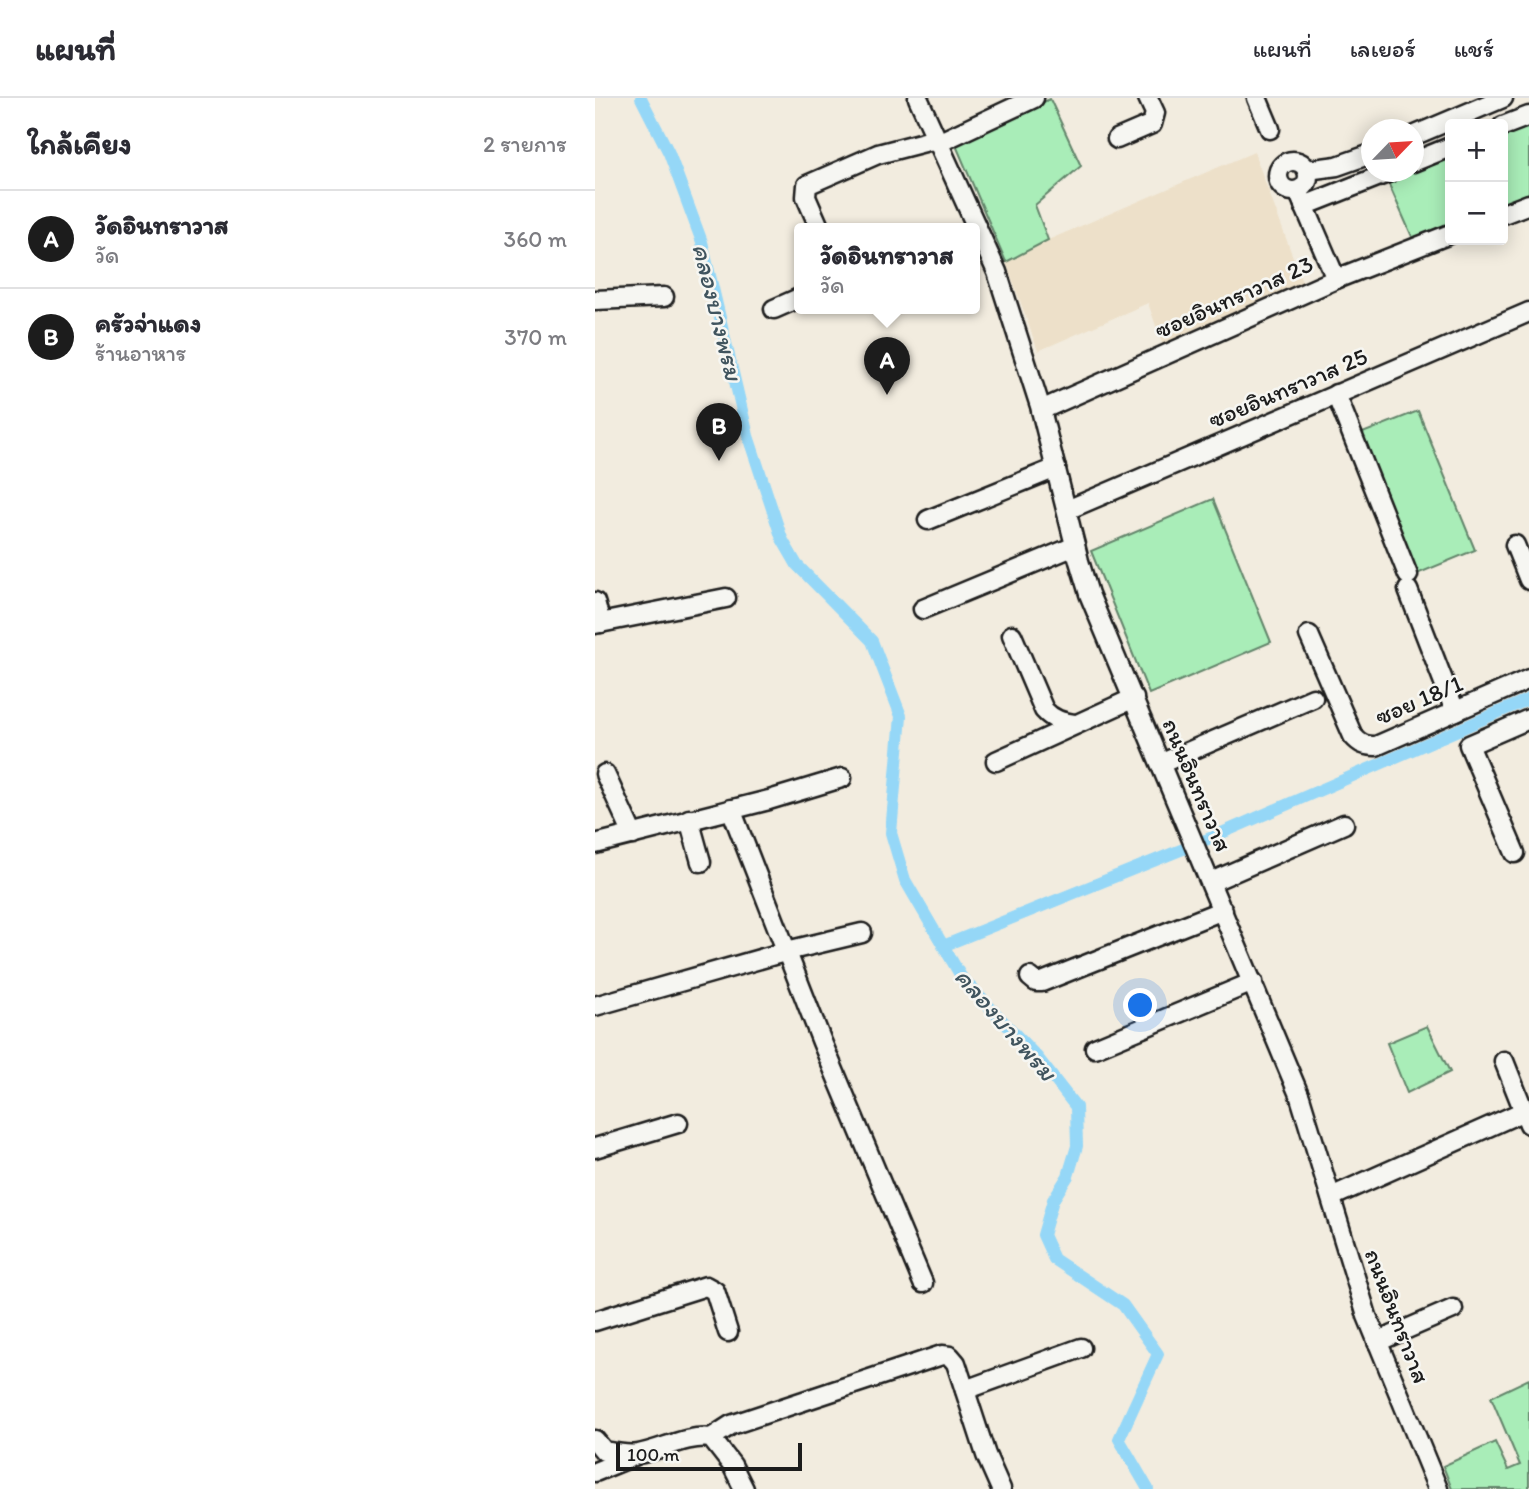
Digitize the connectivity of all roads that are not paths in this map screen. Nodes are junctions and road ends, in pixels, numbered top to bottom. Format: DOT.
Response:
graph roads {
  1 [pos="918,98"];
  2 [pos="1034,98"];
  3 [pos="1149,98"];
  4 [pos="1258,98"];
  5 [pos="1503,98"];
  6 [pos="1529,116"];
  7 [pos="1508,124"];
  8 [pos="1270,129"];
  9 [pos="1424,131"];
  10 [pos="1117,139"];
  11 [pos="937,141"];
  12 [pos="1445,149"];
  13 [pos="1361,158"];
  14 [pos="1424,158"];
  15 [pos="1307,170"];
  16 [pos="1361,180"];
  17 [pos="1301,198"];
  18 [pos="1529,204"];
  19 [pos="1508,212"];
  20 [pos="817,223"];
  21 [pos="972,223"];
  22 [pos="1445,236"];
  23 [pos="980,240"];
  24 [pos="1336,279"];
  25 [pos="664,297"];
  26 [pos="595,300"];
  27 [pos="794,301"];
  28 [pos="774,309"];
  29 [pos="1529,312"];
  30 [pos="1336,394"];
  31 [pos="1041,410"];
  32 [pos="1056,468"];
  33 [pos="1066,510"];
  34 [pos="928,520"];
  35 [pos="1514,545"];
  36 [pos="1075,546"];
  37 [pos="1529,580"];
  38 [pos="726,598"];
  39 [pos="595,601"];
  40 [pos="923,609"];
  41 [pos="598,624"];
  42 [pos="1012,635"];
  43 [pos="1309,635"];
  44 [pos="1529,679"];
  45 [pos="1134,698"];
  46 [pos="1313,698"];
  47 [pos="1455,712"];
  48 [pos="1529,719"];
  49 [pos="1074,724"];
  50 [pos="996,761"];
  51 [pos="1161,764"];
  52 [pos="605,774"];
  53 [pos="842,778"];
  54 [pos="731,809"];
  55 [pos="689,820"];
  56 [pos="1344,824"];
  57 [pos="633,835"];
  58 [pos="595,844"];
  59 [pos="1515,853"];
  60 [pos="701,862"];
  61 [pos="1212,882"];
  62 [pos="1225,915"];
  63 [pos="862,933"];
  64 [pos="788,951"];
  65 [pos="1030,977"];
  66 [pos="1252,982"];
  67 [pos="1062,986"];
  68 [pos="595,1006"];
  69 [pos="1095,1048"];
  70 [pos="1504,1061"];
  71 [pos="1526,1118"];
  72 [pos="678,1124"];
  73 [pos="595,1148"];
  74 [pos="1331,1196"];
  75 [pos="923,1283"];
  76 [pos="1453,1309"];
  77 [pos="595,1321"];
  78 [pos="728,1332"];
  79 [pos="1377,1342"];
  80 [pos="1081,1348"];
  81 [pos="965,1390"];
  82 [pos="711,1438"];
  83 [pos="595,1440"];
  84 [pos="637,1455"];
  85 [pos="595,1472"];
  86 [pos="744,1489"];
  87 [pos="1001,1489"];
  88 [pos="1438,1489"];
  1 -- 11 [label="street, ถนนอินทราวาส"];
  2 -- 11 [label="street"];
  3 -- 10 [label="street"];
  4 -- 8 [label="street"];
  5 -- 9 [label="street"];
  6 -- 7 [label="street"];
  11 -- 20 [label="street"];
  11 -- 21 [label="street, ถนนอินทราวาส"];
  12 -- 14 [label="street"];
  13 -- 15 [label="street"];
  15 -- 17 [label="street"];
  15 -- 17 [label="street"];
  16 -- 17 [label="street"];
  17 -- 24 [label="street"];
  18 -- 19 [label="street"];
  22 -- 24 [label="street, ซอยอินทราวาส 23"];
  23 -- 31 [label="street, ถนนอินทราวาส"];
  24 -- 31 [label="street, ซอยอินทราวาส 23"];
  25 -- 26 [label="street"];
  27 -- 28 [label="street"];
  29 -- 30 [label="street, ซอยอินทราวาส 25"];
  30 -- 33 [label="street, ซอยอินทราวาส 25"];
  30 -- 47 [label="street"];
  31 -- 32 [label="street, ถนนอินทราวาส"];
  32 -- 33 [label="street, ถนนอินทราวาส"];
  32 -- 34 [label="street"];
  33 -- 36 [label="street, ถนนอินทราวาส"];
  35 -- 37 [label="street"];
  36 -- 40 [label="street"];
  36 -- 45 [label="street, ถนนอินทราวาส"];
  38 -- 41 [label="street"];
  39 -- 41 [label="street"];
  42 -- 49 [label="street"];
  43 -- 47 [label="street, ซอย 18/1"];
  44 -- 47 [label="street, ซอย 18/1"];
  45 -- 49 [label="street"];
  45 -- 51 [label="street, ถนนอินทราวาส"];
  46 -- 51 [label="street"];
  48 -- 59 [label="street"];
  49 -- 50 [label="street"];
  51 -- 61 [label="street, ถนนอินทราวาส"];
  52 -- 57 [label="street"];
  53 -- 54 [label="street"];
  54 -- 55 [label="street"];
  54 -- 64 [label="street"];
  55 -- 57 [label="street"];
  55 -- 60 [label="street"];
  56 -- 61 [label="street"];
  57 -- 58 [label="street"];
  61 -- 62 [label="street, ถนนอินทราวาส"];
  62 -- 65 [label="street"];
  62 -- 66 [label="street, ถนนอินทราวาส"];
  62 -- 67 [label="street"];
  63 -- 64 [label="street"];
  64 -- 68 [label="street"];
  64 -- 75 [label="street"];
  66 -- 69 [label="street"];
  66 -- 74 [label="street, ถนนอินทราวาส"];
  70 -- 71 [label="street"];
  71 -- 74 [label="street"];
  72 -- 73 [label="street"];
  74 -- 79 [label="street, ถนนอินทราวาส"];
  76 -- 79 [label="street"];
  77 -- 78 [label="street"];
  79 -- 88 [label="street, ถนนอินทราวาส"];
  80 -- 81 [label="street"];
  81 -- 82 [label="street"];
  81 -- 87 [label="street"];
  82 -- 84 [label="street"];
  82 -- 86 [label="street"];
  83 -- 84 [label="street"];
  84 -- 85 [label="street"];
}
